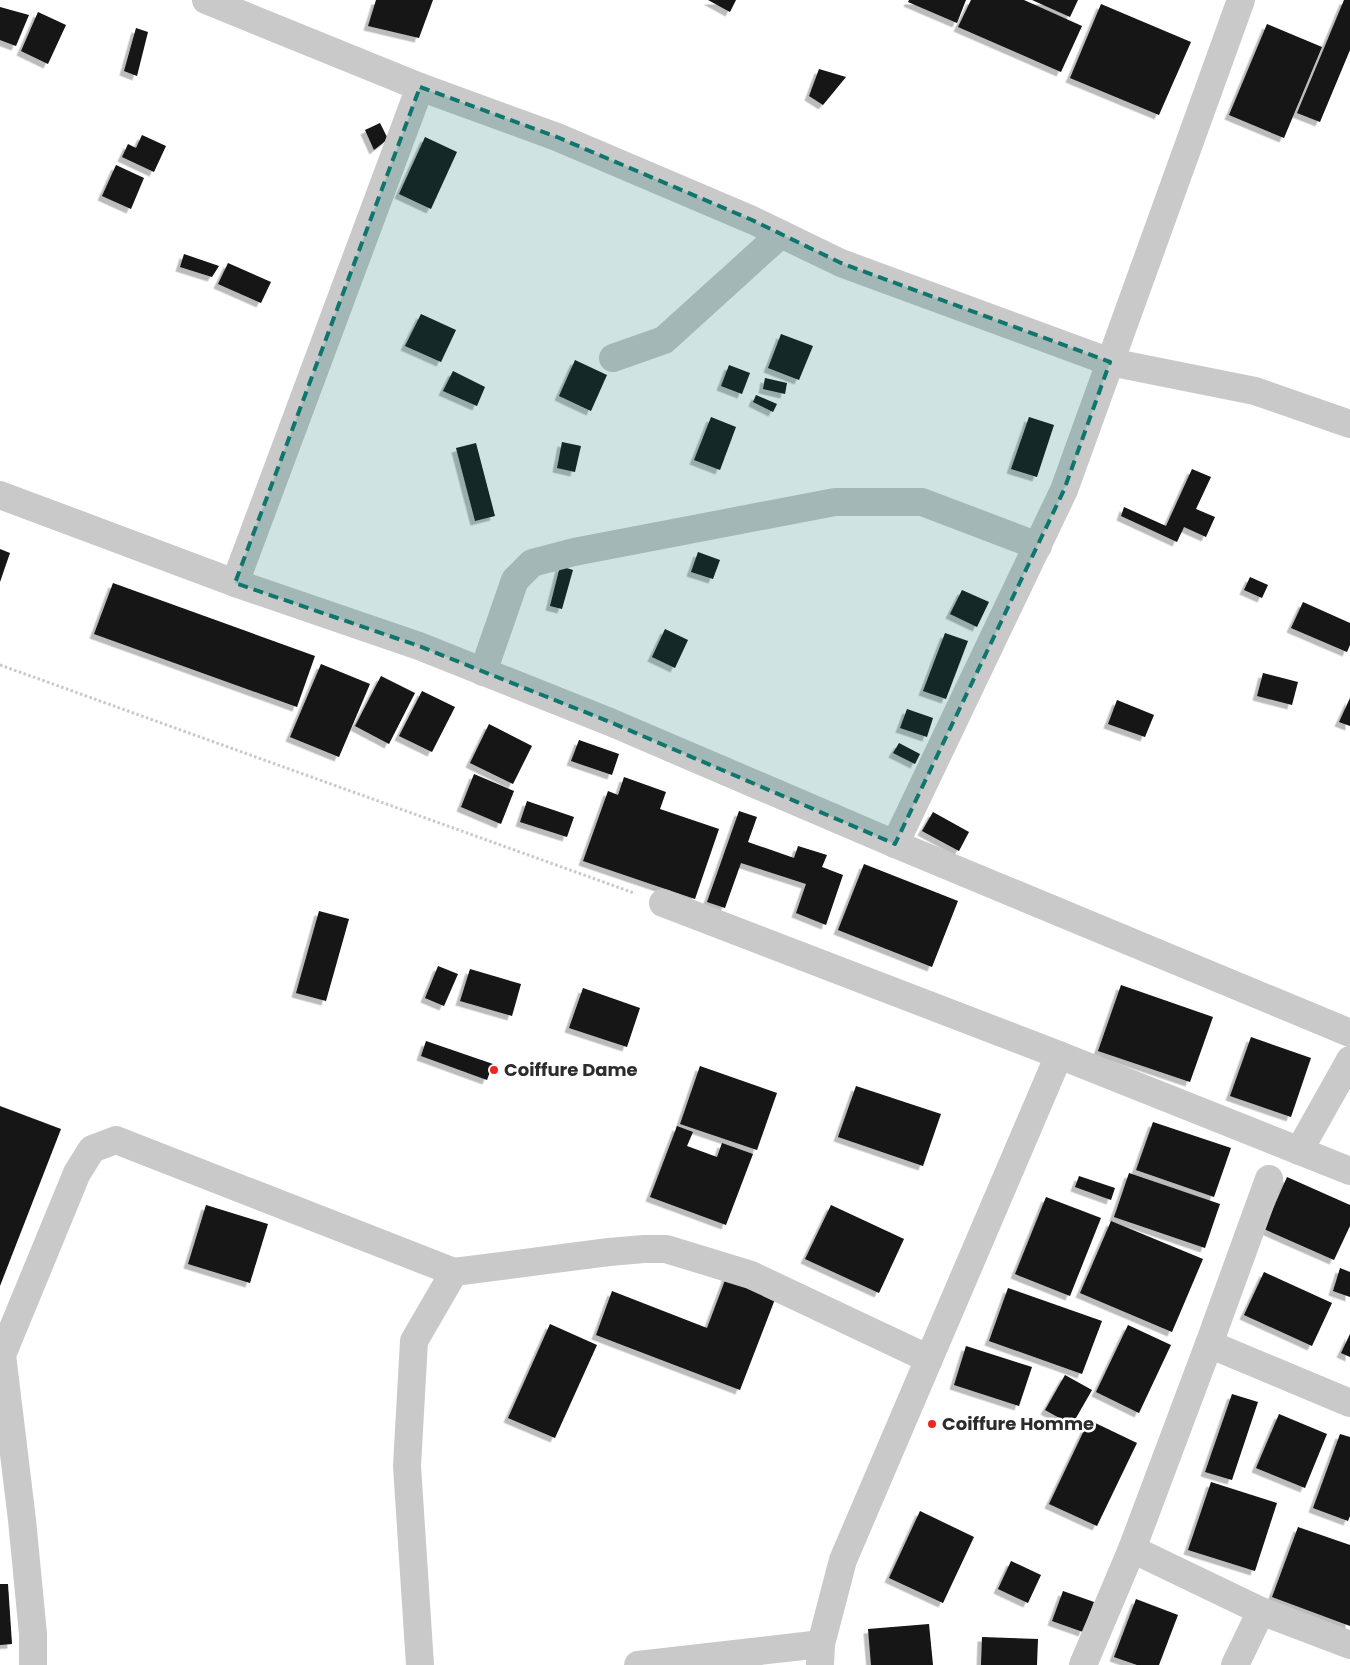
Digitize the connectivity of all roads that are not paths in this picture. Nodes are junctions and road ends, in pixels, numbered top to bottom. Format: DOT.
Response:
graph roads {
  1 [pos="206,0"];
  2 [pos="1241,0"];
  3 [pos="420,87"];
  4 [pos="781,234"];
  5 [pos="614,358"];
  6 [pos="1110,362"];
  7 [pos="1350,424"];
  8 [pos="0,495"];
  9 [pos="1038,546"];
  10 [pos="235,583"];
  11 [pos="484,672"];
  12 [pos="896,844"];
  13 [pos="663,903"];
  14 [pos="1350,1033"];
  15 [pos="1059,1056"];
  16 [pos="1350,1060"];
  17 [pos="1299,1151"];
  18 [pos="1350,1171"];
  19 [pos="1270,1179"];
  20 [pos="454,1272"];
  21 [pos="1209,1344"];
  22 [pos="1,1356"];
  23 [pos="929,1358"];
  24 [pos="1350,1403"];
  25 [pos="1132,1549"];
  26 [pos="1261,1611"];
  27 [pos="1350,1645"];
  28 [pos="821,1655"];
  29 [pos="33,1665"];
  30 [pos="420,1665"];
  31 [pos="638,1665"];
  32 [pos="1083,1665"];
  33 [pos="1235,1665"];
  1 -- 3 [label="street"];
  2 -- 6 [label="street"];
  3 -- 4 [label="street"];
  3 -- 10 [label="street"];
  4 -- 5 [label="street"];
  4 -- 6 [label="street"];
  6 -- 7 [label="street"];
  6 -- 9 [label="street"];
  8 -- 10 [label="street"];
  9 -- 11 [label="street"];
  9 -- 12 [label="street"];
  10 -- 11 [label="street"];
  11 -- 12 [label="street"];
  12 -- 14 [label="street"];
  13 -- 15 [label="street"];
  15 -- 17 [label="street"];
  15 -- 23 [label="street"];
  16 -- 17 [label="street"];
  17 -- 18 [label="street"];
  19 -- 21 [label="street"];
  20 -- 22 [label="street"];
  20 -- 23 [label="street"];
  20 -- 30 [label="street"];
  21 -- 24 [label="street"];
  21 -- 25 [label="street"];
  22 -- 29 [label="street"];
  23 -- 28 [label="street"];
  25 -- 26 [label="street"];
  25 -- 32 [label="street"];
  26 -- 27 [label="street"];
  26 -- 33 [label="street"];
  28 -- 31 [label="street"];
}
